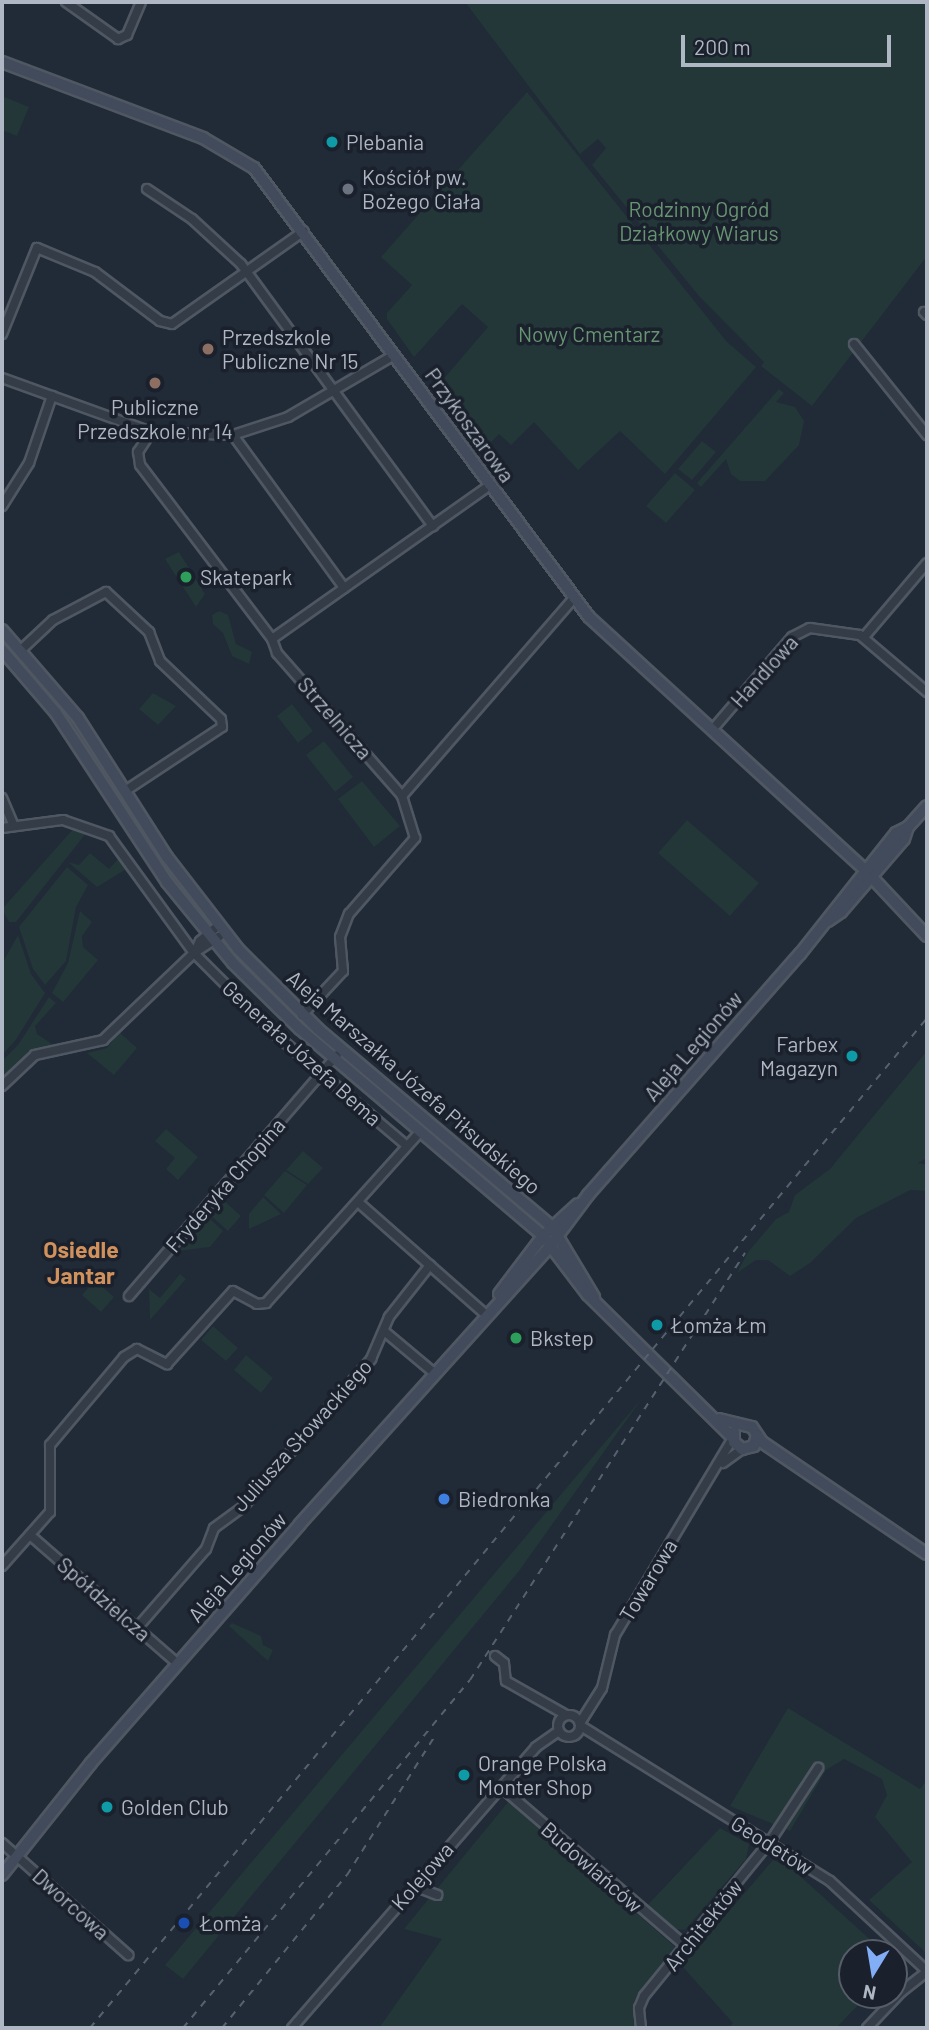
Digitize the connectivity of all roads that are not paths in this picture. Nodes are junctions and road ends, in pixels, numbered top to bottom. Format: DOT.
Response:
graph roads {
  1 [pos="66,2"];
  2 [pos="141,2"];
  3 [pos="2,62"];
  4 [pos="147,190"];
  5 [pos="304,231"];
  6 [pos="247,271"];
  7 [pos="2,334"];
  8 [pos="854,344"];
  9 [pos="394,355"];
  10 [pos="2,377"];
  11 [pos="336,392"];
  12 [pos="52,396"];
  13 [pos="151,432"];
  14 [pos="233,435"];
  15 [pos="927,435"];
  16 [pos="490,485"];
  17 [pos="2,506"];
  18 [pos="432,526"];
  19 [pos="927,564"];
  20 [pos="344,588"];
  21 [pos="574,598"];
  22 [pos="2,631"];
  23 [pos="864,637"];
  24 [pos="272,639"];
  25 [pos="2,650"];
  26 [pos="21,650"];
  27 [pos="927,692"];
  28 [pos="712,730"];
  29 [pos="125,791"];
  30 [pos="402,796"];
  31 [pos="2,798"];
  32 [pos="927,806"];
  33 [pos="13,824"];
  34 [pos="2,828"];
  35 [pos="868,873"];
  36 [pos="221,929"];
  37 [pos="927,936"];
  38 [pos="211,938"];
  39 [pos="194,953"];
  40 [pos="302,1015"];
  41 [pos="340,1048"];
  42 [pos="335,1060"];
  43 [pos="322,1075"];
  44 [pos="2,1086"];
  45 [pos="420,1132"];
  46 [pos="406,1145"];
  47 [pos="358,1202"];
  48 [pos="556,1230"];
  49 [pos="547,1241"];
  50 [pos="430,1265"];
  51 [pos="129,1296"];
  52 [pos="594,1297"];
  53 [pos="488,1311"];
  54 [pos="384,1331"];
  55 [pos="434,1373"];
  56 [pos="707,1414"];
  57 [pos="739,1427"];
  58 [pos="757,1435"];
  59 [pos="733,1438"];
  60 [pos="746,1449"];
  61 [pos="791,1460"];
  62 [pos="720,1465"];
  63 [pos="30,1535"];
  64 [pos="927,1554"];
  65 [pos="2,1565"];
  66 [pos="137,1628"];
  67 [pos="495,1656"];
  68 [pos="178,1664"];
  69 [pos="593,1703"];
  70 [pos="544,1705"];
  71 [pos="569,1715"];
  72 [pos="580,1725"];
  73 [pos="559,1727"];
  74 [pos="575,1736"];
  75 [pos="601,1741"];
  76 [pos="818,1768"];
  77 [pos="501,1787"];
  78 [pos="2,1843"];
  79 [pos="769,1843"];
  80 [pos="15,1854"];
  81 [pos="2,1862"];
  82 [pos="2,1875"];
  83 [pos="414,1886"];
  84 [pos="437,1895"];
  85 [pos="685,1946"];
  86 [pos="128,1955"];
  87 [pos="927,1972"];
  88 [pos="292,2028"];
  89 [pos="640,2028"];
  90 [pos="867,2028"];
  1 -- 2 [label="street"];
  3 -- 5 [label="street, Przykoszarowa"];
  4 -- 6 [label="street"];
  5 -- 6 [label="street"];
  5 -- 9 [label="street, Przykoszarowa"];
  6 -- 7 [label="street"];
  6 -- 11 [label="street"];
  8 -- 15 [label="street"];
  9 -- 11 [label="street"];
  9 -- 16 [label="street, Przykoszarowa"];
  10 -- 12 [label="street"];
  11 -- 14 [label="street"];
  11 -- 18 [label="street"];
  12 -- 13 [label="street"];
  12 -- 17 [label="street"];
  13 -- 14 [label="street"];
  13 -- 24 [label="street, Strzelnicza"];
  14 -- 20 [label="street"];
  16 -- 18 [label="street"];
  16 -- 21 [label="street, Przykoszarowa"];
  18 -- 20 [label="street"];
  19 -- 23 [label="street"];
  20 -- 24 [label="street"];
  21 -- 28 [label="street, Przykoszarowa"];
  21 -- 30 [label="street"];
  22 -- 26 [label="street, Aleja Marszałka Józefa Piłsudskiego"];
  23 -- 27 [label="street, Handlowa"];
  23 -- 28 [label="street, Handlowa"];
  24 -- 30 [label="street, Strzelnicza"];
  25 -- 38 [label="street, Aleja Marszałka Józefa Piłsudskiego"];
  26 -- 29 [label="street, Aleja Marszałka Józefa Piłsudskiego"];
  26 -- 29 [label="street"];
  28 -- 35 [label="street, Przykoszarowa"];
  29 -- 36 [label="street, Aleja Marszałka Józefa Piłsudskiego"];
  30 -- 40 [label="street"];
  31 -- 33 [label="street"];
  32 -- 35 [label="street, Aleja Legionów"];
  33 -- 34 [label="street, Generała Józefa Bema"];
  33 -- 39 [label="street, Generała Józefa Bema"];
  35 -- 37 [label="street, Przykoszarowa"];
  35 -- 48 [label="street, Aleja Legionów"];
  36 -- 38 [label="street"];
  36 -- 40 [label="street, Aleja Marszałka Józefa Piłsudskiego"];
  38 -- 39 [label="street"];
  38 -- 42 [label="street, Aleja Marszałka Józefa Piłsudskiego"];
  39 -- 43 [label="street, Generała Józefa Bema"];
  39 -- 44 [label="street"];
  40 -- 41 [label="street, Aleja Marszałka Józefa Piłsudskiego"];
  41 -- 42 [label="street, Fryderyka Chopina"];
  41 -- 48 [label="street, Aleja Marszałka Józefa Piłsudskiego"];
  42 -- 43 [label="street, Fryderyka Chopina"];
  42 -- 45 [label="street, Aleja Marszałka Józefa Piłsudskiego"];
  43 -- 46 [label="street, Generała Józefa Bema"];
  43 -- 51 [label="street, Fryderyka Chopina"];
  45 -- 46 [label="street"];
  45 -- 49 [label="street, Aleja Marszałka Józefa Piłsudskiego"];
  46 -- 47 [label="street"];
  47 -- 50 [label="street"];
  47 -- 63 [label="street"];
  48 -- 49 [label="street, Aleja Legionów"];
  48 -- 52 [label="street, Aleja Marszałka Józefa Piłsudskiego"];
  49 -- 52 [label="street, Aleja Marszałka Józefa Piłsudskiego"];
  49 -- 53 [label="street, Aleja Legionów"];
  50 -- 53 [label="street"];
  50 -- 54 [label="street, Juliusza Słowackiego"];
  52 -- 56 [label="street, Aleja Marszałka Józefa Piłsudskiego"];
  53 -- 55 [label="street, Aleja Legionów"];
  54 -- 55 [label="street"];
  54 -- 66 [label="street, Juliusza Słowackiego"];
  55 -- 68 [label="street, Aleja Legionów"];
  56 -- 57 [label="street, Aleja Marszałka Józefa Piłsudskiego"];
  56 -- 59 [label="street, Aleja Marszałka Józefa Piłsudskiego"];
  57 -- 58 [label="street, Aleja Marszałka Józefa Piłsudskiego"];
  57 -- 59 [label="street"];
  58 -- 60 [label="street"];
  58 -- 61 [label="street, Aleja Marszałka Józefa Piłsudskiego"];
  59 -- 60 [label="street, Aleja Marszałka Józefa Piłsudskiego"];
  59 -- 62 [label="street, Towarowa"];
  60 -- 61 [label="street, Aleja Marszałka Józefa Piłsudskiego"];
  60 -- 62 [label="street, Towarowa"];
  61 -- 64 [label="street, Aleja Marszałka Józefa Piłsudskiego"];
  62 -- 69 [label="street, Towarowa"];
  63 -- 65 [label="street"];
  63 -- 66 [label="street, Spółdzielcza"];
  66 -- 68 [label="street, Spółdzielcza"];
  67 -- 70 [label="street"];
  68 -- 80 [label="street, Aleja Legionów"];
  69 -- 71 [label="street, Kolejowa"];
  69 -- 72 [label="street, Towarowa"];
  70 -- 71 [label="street"];
  70 -- 73 [label="street"];
  71 -- 72 [label="street"];
  71 -- 73 [label="street, Kolejowa"];
  72 -- 74 [label="street, Towarowa"];
  72 -- 75 [label="street"];
  73 -- 74 [label="street"];
  73 -- 77 [label="street, Kolejowa"];
  74 -- 75 [label="street"];
  75 -- 79 [label="street, Geodetów"];
  76 -- 79 [label="street, Architektów"];
  77 -- 83 [label="street, Kolejowa"];
  77 -- 85 [label="street, Budowlańców"];
  78 -- 80 [label="street, Dworcowa"];
  79 -- 85 [label="street, Architektów"];
  79 -- 87 [label="street, Geodetów"];
  80 -- 81 [label="street, Aleja Legionów"];
  80 -- 82 [label="street, Aleja Legionów"];
  80 -- 86 [label="street, Dworcowa"];
  83 -- 84 [label="street"];
  83 -- 88 [label="street, Kolejowa"];
  85 -- 89 [label="street, Architektów"];
  87 -- 90 [label="street"];
}
